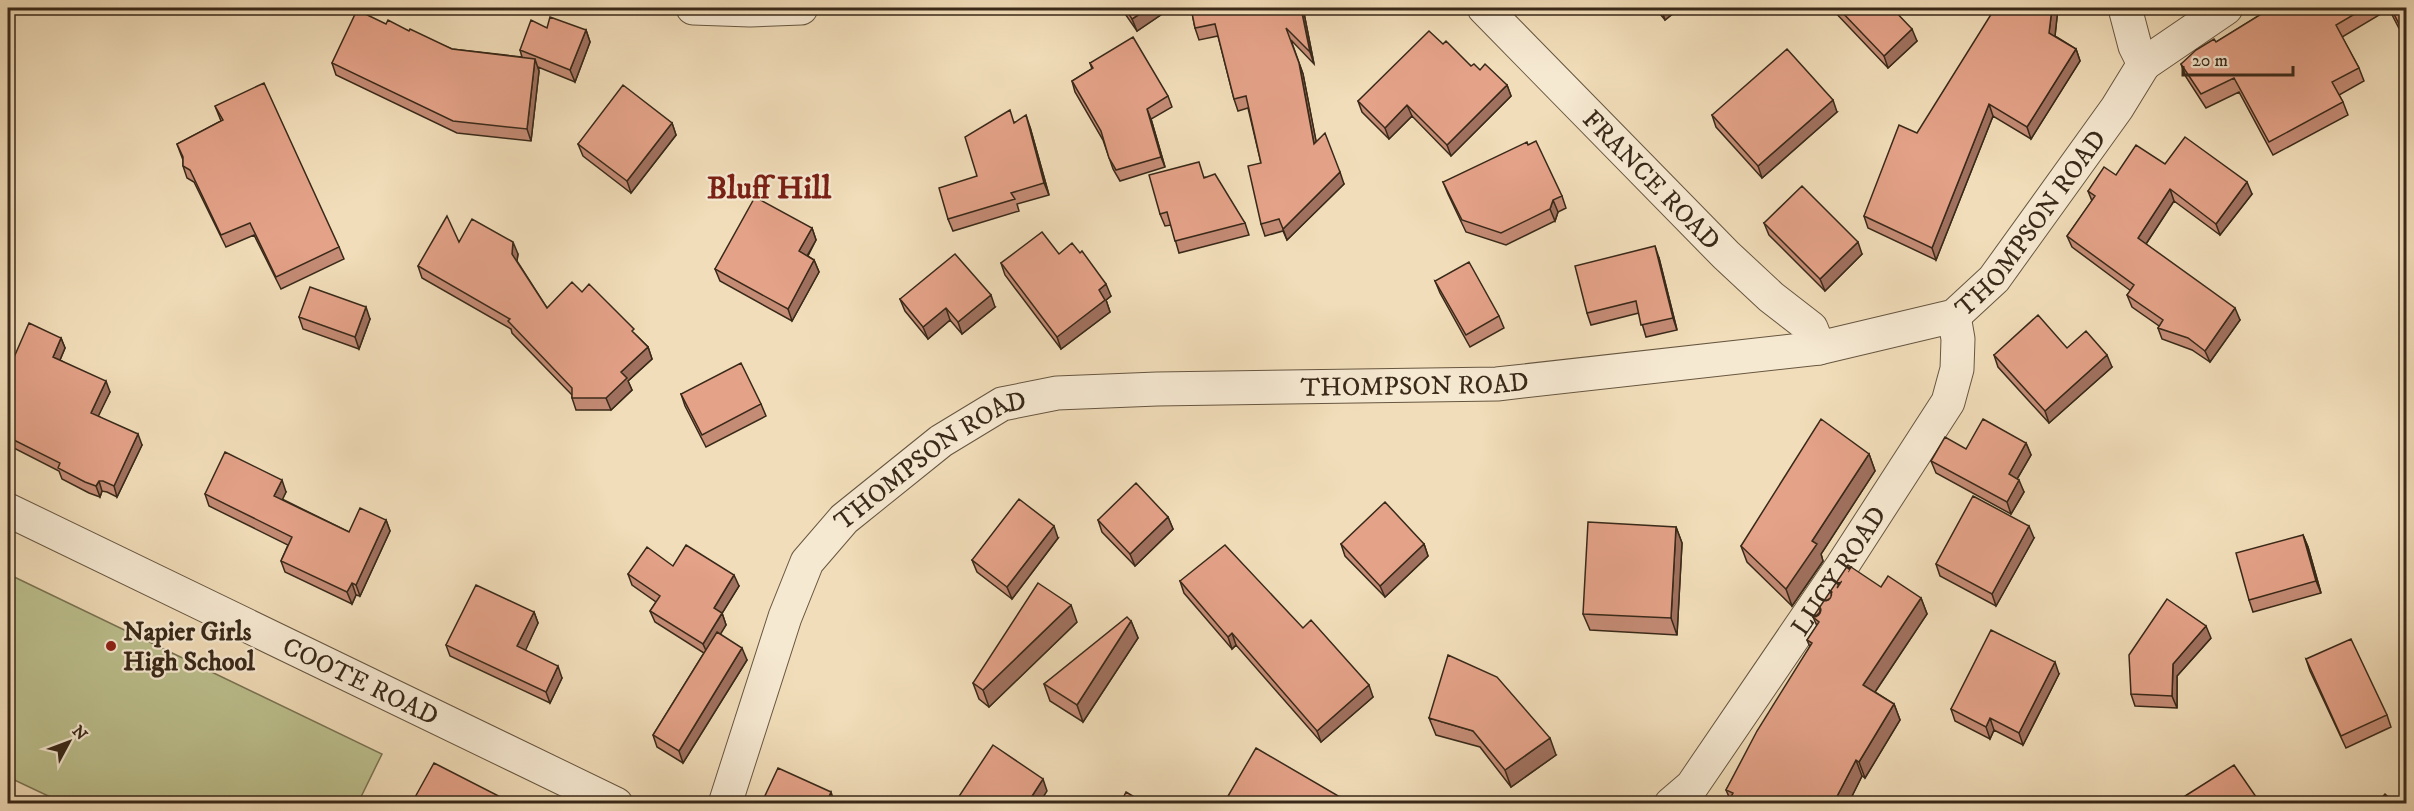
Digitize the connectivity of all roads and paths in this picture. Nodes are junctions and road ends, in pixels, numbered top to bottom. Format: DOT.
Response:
graph roads {
  1 [pos="693,8"];
  2 [pos="801,8"];
  3 [pos="1484,8"];
  4 [pos="2125,8"];
  5 [pos="2226,8"];
  6 [pos="2144,64"];
  7 [pos="1954,316"];
  8 [pos="1819,348"];
  9 [pos="8,510"];
  10 [pos="616,804"];
  11 [pos="725,804"];
  12 [pos="1671,804"];
  1 -- 2 [label="street"];
  3 -- 8 [label="street, FRANCE ROAD"];
  4 -- 6 [label="street"];
  5 -- 6 [label="street"];
  6 -- 7 [label="street, THOMPSON ROAD"];
  7 -- 8 [label="street, THOMPSON ROAD"];
  7 -- 12 [label="street, LUCY ROAD"];
  8 -- 11 [label="street, THOMPSON ROAD"];
  9 -- 10 [label="street, COOTE ROAD"];
}
